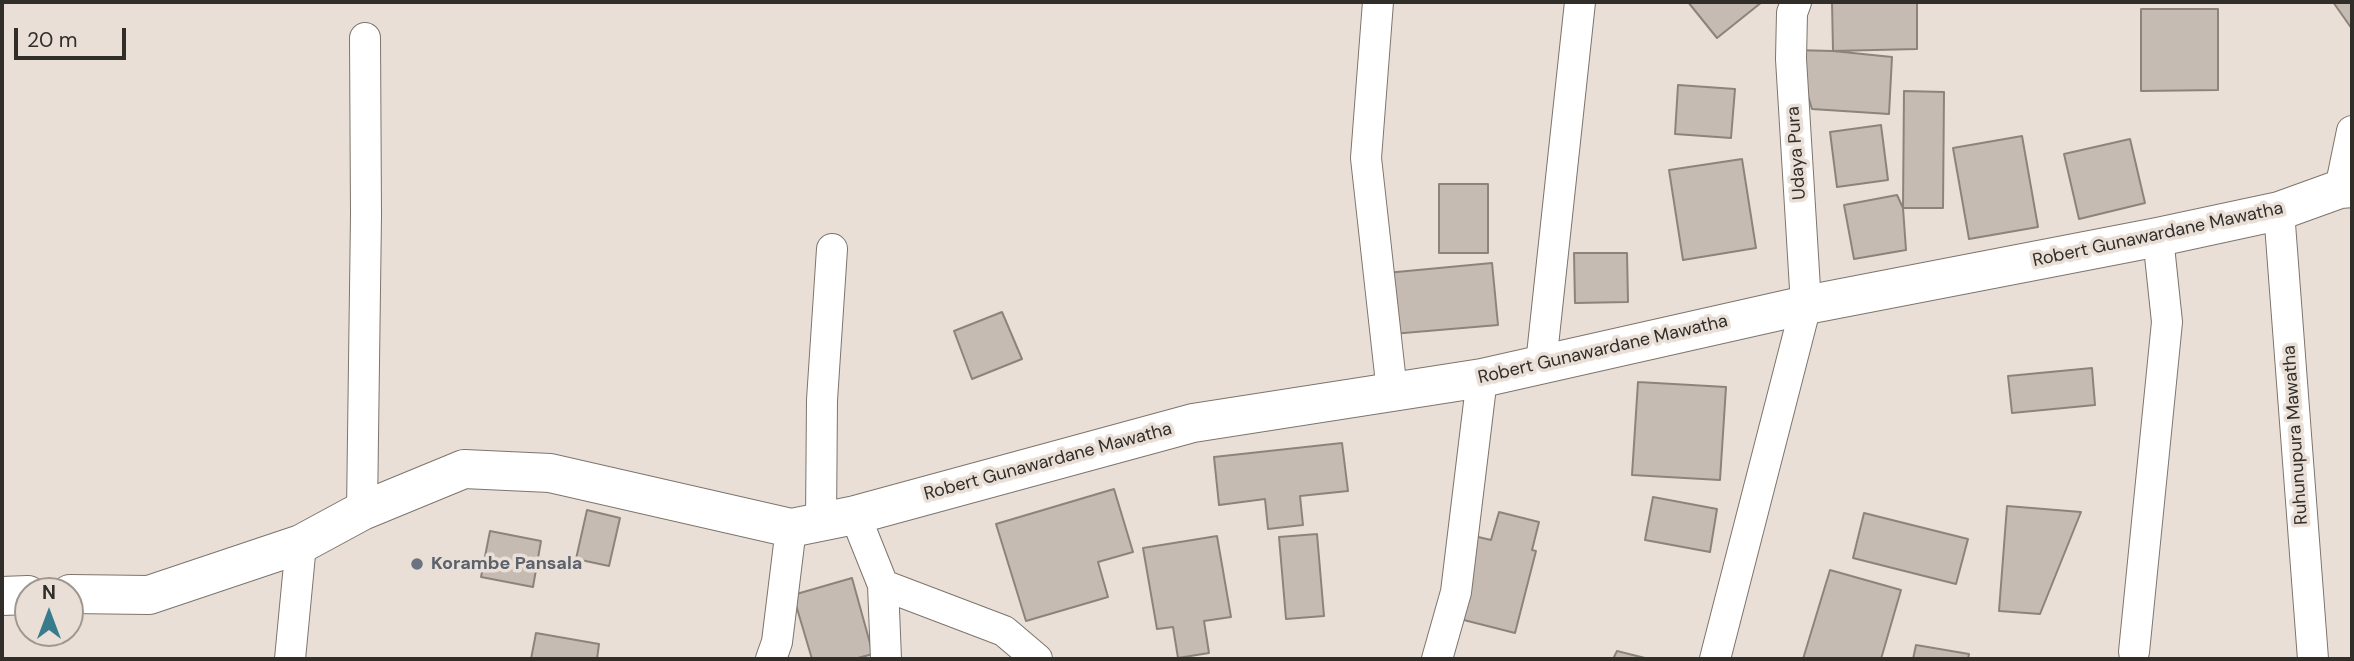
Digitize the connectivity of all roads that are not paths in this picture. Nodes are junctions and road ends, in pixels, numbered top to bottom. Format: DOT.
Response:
graph roads {
  1 [pos="1378,2"];
  2 [pos="1580,2"];
  3 [pos="1796,2"];
  4 [pos="365,38"];
  5 [pos="2352,131"];
  6 [pos="2346,189"];
  7 [pos="2279,211"];
  8 [pos="2158,237"];
  9 [pos="832,249"];
  10 [pos="1806,304"];
  11 [pos="1541,364"];
  12 [pos="1482,378"];
  13 [pos="1392,392"];
  14 [pos="362,511"];
  15 [pos="822,522"];
  16 [pos="301,544"];
  17 [pos="883,586"];
  18 [pos="84,594"];
  19 [pos="2134,652"];
  20 [pos="290,659"];
  21 [pos="771,659"];
  22 [pos="886,659"];
  23 [pos="1037,659"];
  24 [pos="1437,659"];
  25 [pos="1715,659"];
  26 [pos="2314,659"];
  1 -- 13 [label="street"];
  2 -- 11 [label="street"];
  3 -- 10 [label="street, Udaya Pura"];
  4 -- 14 [label="street"];
  5 -- 6 [label="street"];
  6 -- 7 [label="street, Robert Gunawardane Mawatha"];
  7 -- 8 [label="street, Robert Gunawardane Mawatha"];
  7 -- 26 [label="street, Ruhunupura Mawatha"];
  8 -- 10 [label="street, Robert Gunawardane Mawatha"];
  8 -- 19 [label="street"];
  9 -- 15 [label="street"];
  10 -- 11 [label="street, Robert Gunawardane Mawatha"];
  10 -- 25 [label="street, Udaya Pura"];
  11 -- 12 [label="street, Robert Gunawardane Mawatha"];
  12 -- 13 [label="street, Robert Gunawardane Mawatha"];
  12 -- 24 [label="street"];
  13 -- 15 [label="street, Robert Gunawardane Mawatha"];
  14 -- 15 [label="street, Robert Gunawardane Mawatha"];
  14 -- 16 [label="street, Robert Gunawardane Mawatha"];
  15 -- 17 [label="street"];
  15 -- 21 [label="street"];
  16 -- 18 [label="street, Robert Gunawardane Mawatha"];
  16 -- 20 [label="street"];
  17 -- 22 [label="street"];
  17 -- 23 [label="street"];
}
